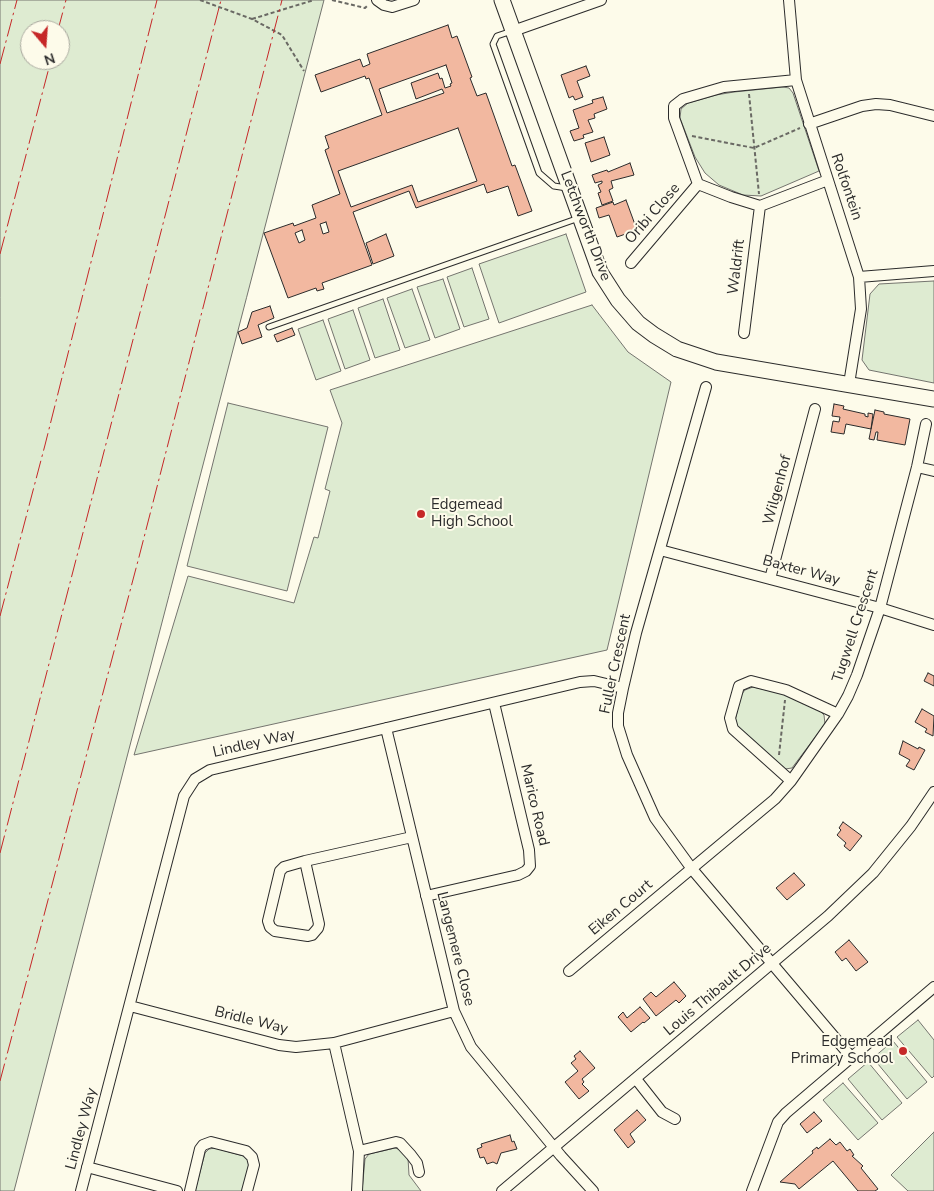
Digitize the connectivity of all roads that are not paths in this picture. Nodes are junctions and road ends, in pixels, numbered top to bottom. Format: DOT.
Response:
graph roads {
  1 [pos="414,0"];
  2 [pos="502,0"];
  3 [pos="601,0"];
  4 [pos="789,0"];
  5 [pos="373,2"];
  6 [pos="513,31"];
  7 [pos="796,80"];
  8 [pos="934,116"];
  9 [pos="809,124"];
  10 [pos="828,180"];
  11 [pos="698,184"];
  12 [pos="570,189"];
  13 [pos="760,206"];
  14 [pos="580,217"];
  15 [pos="631,263"];
  16 [pos="934,271"];
  17 [pos="859,277"];
  18 [pos="269,327"];
  19 [pos="744,333"];
  20 [pos="849,384"];
  21 [pos="706,387"];
  22 [pos="934,399"];
  23 [pos="815,409"];
  24 [pos="926,424"];
  25 [pos="917,467"];
  26 [pos="934,471"];
  27 [pos="660,550"];
  28 [pos="770,579"];
  29 [pos="880,608"];
  30 [pos="934,625"];
  31 [pos="623,688"];
  32 [pos="494,703"];
  33 [pos="838,714"];
  34 [pos="386,728"];
  35 [pos="791,781"];
  36 [pos="934,792"];
  37 [pos="412,837"];
  38 [pos="305,861"];
  39 [pos="692,869"];
  40 [pos="426,896"];
  41 [pos="772,964"];
  42 [pos="569,971"];
  43 [pos="934,987"];
  44 [pos="130,1006"];
  45 [pos="454,1011"];
  46 [pos="334,1043"];
  47 [pos="852,1058"];
  48 [pos="636,1079"];
  49 [pos="675,1119"];
  50 [pos="554,1148"];
  51 [pos="359,1151"];
  52 [pos="87,1167"];
  53 [pos="419,1172"];
  54 [pos="81,1191"];
  55 [pos="177,1191"];
  56 [pos="190,1191"];
  57 [pos="247,1191"];
  58 [pos="357,1191"];
  59 [pos="502,1191"];
  60 [pos="593,1191"];
  61 [pos="752,1191"];
  1 -- 5 [label="street"];
  2 -- 6 [label="street, Letchworth Drive"];
  3 -- 6 [label="street"];
  4 -- 7 [label="street, Rolfontein"];
  6 -- 12 [label="street, Letchworth Drive"];
  6 -- 12 [label="lane"];
  7 -- 9 [label="street, Rolfontein"];
  7 -- 11 [label="street"];
  8 -- 9 [label="street"];
  9 -- 10 [label="street, Rolfontein"];
  10 -- 13 [label="street"];
  10 -- 17 [label="street, Rolfontein"];
  11 -- 13 [label="street"];
  11 -- 15 [label="street, Oribi Close"];
  12 -- 14 [label="street, Letchworth Drive"];
  13 -- 19 [label="street, Waldrift"];
  14 -- 18 [label="lane"];
  14 -- 20 [label="street, Letchworth Drive"];
  16 -- 17 [label="street"];
  17 -- 20 [label="street, Rolfontein"];
  20 -- 22 [label="street, Letchworth Drive"];
  21 -- 27 [label="street, Fuller Crescent"];
  23 -- 28 [label="street, Wilgenhof"];
  24 -- 25 [label="street, Tugwell Crescent"];
  25 -- 26 [label="street"];
  25 -- 29 [label="street, Tugwell Crescent"];
  27 -- 28 [label="street, Baxter Way"];
  27 -- 31 [label="street, Fuller Crescent"];
  28 -- 29 [label="street, Baxter Way"];
  29 -- 30 [label="street, Baxter Way"];
  29 -- 33 [label="street, Tugwell Crescent"];
  31 -- 32 [label="street, Lindley Way"];
  31 -- 39 [label="street, Fuller Crescent"];
  32 -- 34 [label="street, Lindley Way"];
  32 -- 40 [label="street, Marico Road"];
  33 -- 35 [label="street, Tugwell Crescent"];
  33 -- 35 [label="street"];
  34 -- 37 [label="street, Langemere Close"];
  34 -- 44 [label="street, Lindley Way"];
  35 -- 39 [label="street, Tugwell Crescent"];
  36 -- 41 [label="street, Louis Thibault Drive"];
  37 -- 38 [label="street"];
  37 -- 40 [label="street, Langemere Close"];
  38 -- 38 [label="street"];
  39 -- 41 [label="street, Fuller Crescent"];
  39 -- 42 [label="street, Eiken Court"];
  40 -- 45 [label="street, Langemere Close"];
  41 -- 47 [label="street, Fuller Crescent"];
  41 -- 48 [label="street, Louis Thibault Drive"];
  43 -- 47 [label="street"];
  44 -- 46 [label="street, Bridle Way"];
  44 -- 52 [label="street, Lindley Way"];
  45 -- 46 [label="street, Bridle Way"];
  45 -- 50 [label="street, Langemere Close"];
  46 -- 51 [label="street"];
  47 -- 61 [label="street"];
  48 -- 49 [label="street"];
  48 -- 50 [label="street, Louis Thibault Drive"];
  50 -- 59 [label="street, Louis Thibault Drive"];
  50 -- 60 [label="street, Langemere Close"];
  51 -- 53 [label="street"];
  51 -- 58 [label="street"];
  52 -- 54 [label="street, Lindley Way"];
  52 -- 55 [label="street"];
  56 -- 57 [label="street"];
}
